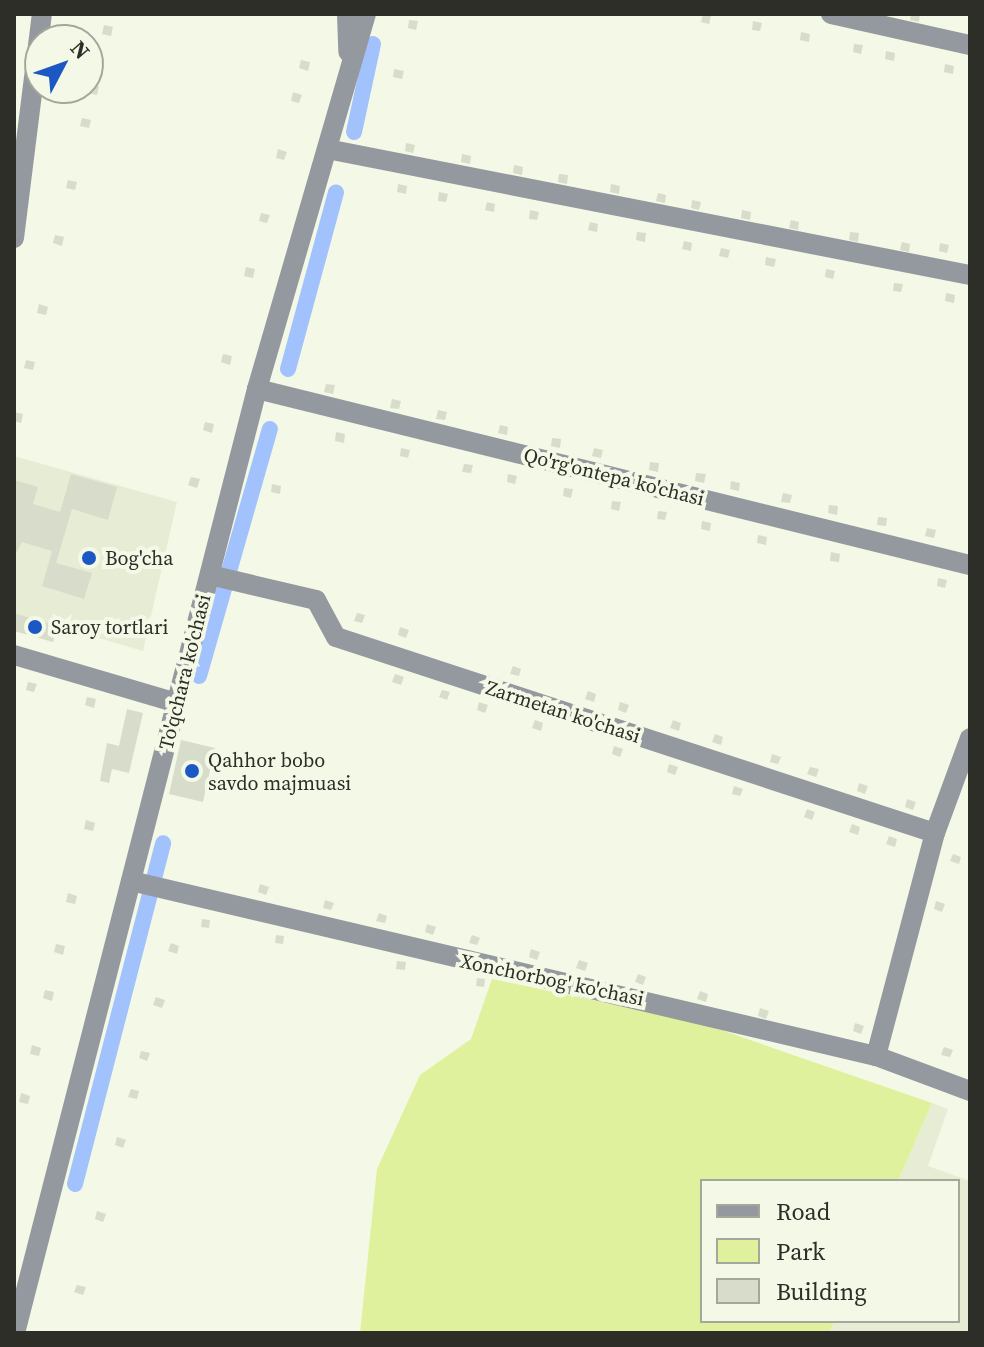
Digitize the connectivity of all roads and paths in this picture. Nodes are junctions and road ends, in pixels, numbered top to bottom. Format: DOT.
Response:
graph roads {
  1 [pos="42,14"];
  2 [pos="347,14"];
  3 [pos="366,14"];
  4 [pos="831,14"];
  5 [pos="970,45"];
  6 [pos="349,72"];
  7 [pos="327,149"];
  8 [pos="14,238"];
  9 [pos="968,272"];
  10 [pos="257,389"];
  11 [pos="970,565"];
  12 [pos="210,575"];
  13 [pos="14,655"];
  14 [pos="177,703"];
  15 [pos="970,738"];
  16 [pos="935,833"];
  17 [pos="131,881"];
  18 [pos="876,1056"];
  19 [pos="970,1091"];
  20 [pos="15,1333"];
  1 -- 8 [label="street"];
  2 -- 6 [label="street"];
  3 -- 6 [label="street, To'qchara ko'chasi"];
  4 -- 5 [label="street"];
  6 -- 7 [label="street, To'qchara ko'chasi"];
  7 -- 9 [label="street"];
  7 -- 10 [label="street, To'qchara ko'chasi"];
  10 -- 11 [label="street, Qo'rg'ontepa ko'chasi"];
  10 -- 12 [label="street, To'qchara ko'chasi"];
  12 -- 14 [label="street, To'qchara ko'chasi"];
  12 -- 16 [label="street, Zarmetan ko'chasi"];
  13 -- 14 [label="street"];
  14 -- 17 [label="street, To'qchara ko'chasi"];
  15 -- 16 [label="street"];
  16 -- 18 [label="street"];
  17 -- 18 [label="street, Xonchorbog' ko'chasi"];
  17 -- 20 [label="street, To'qchara ko'chasi"];
  18 -- 19 [label="street, Xonchorbog' ko'chasi"];
}
